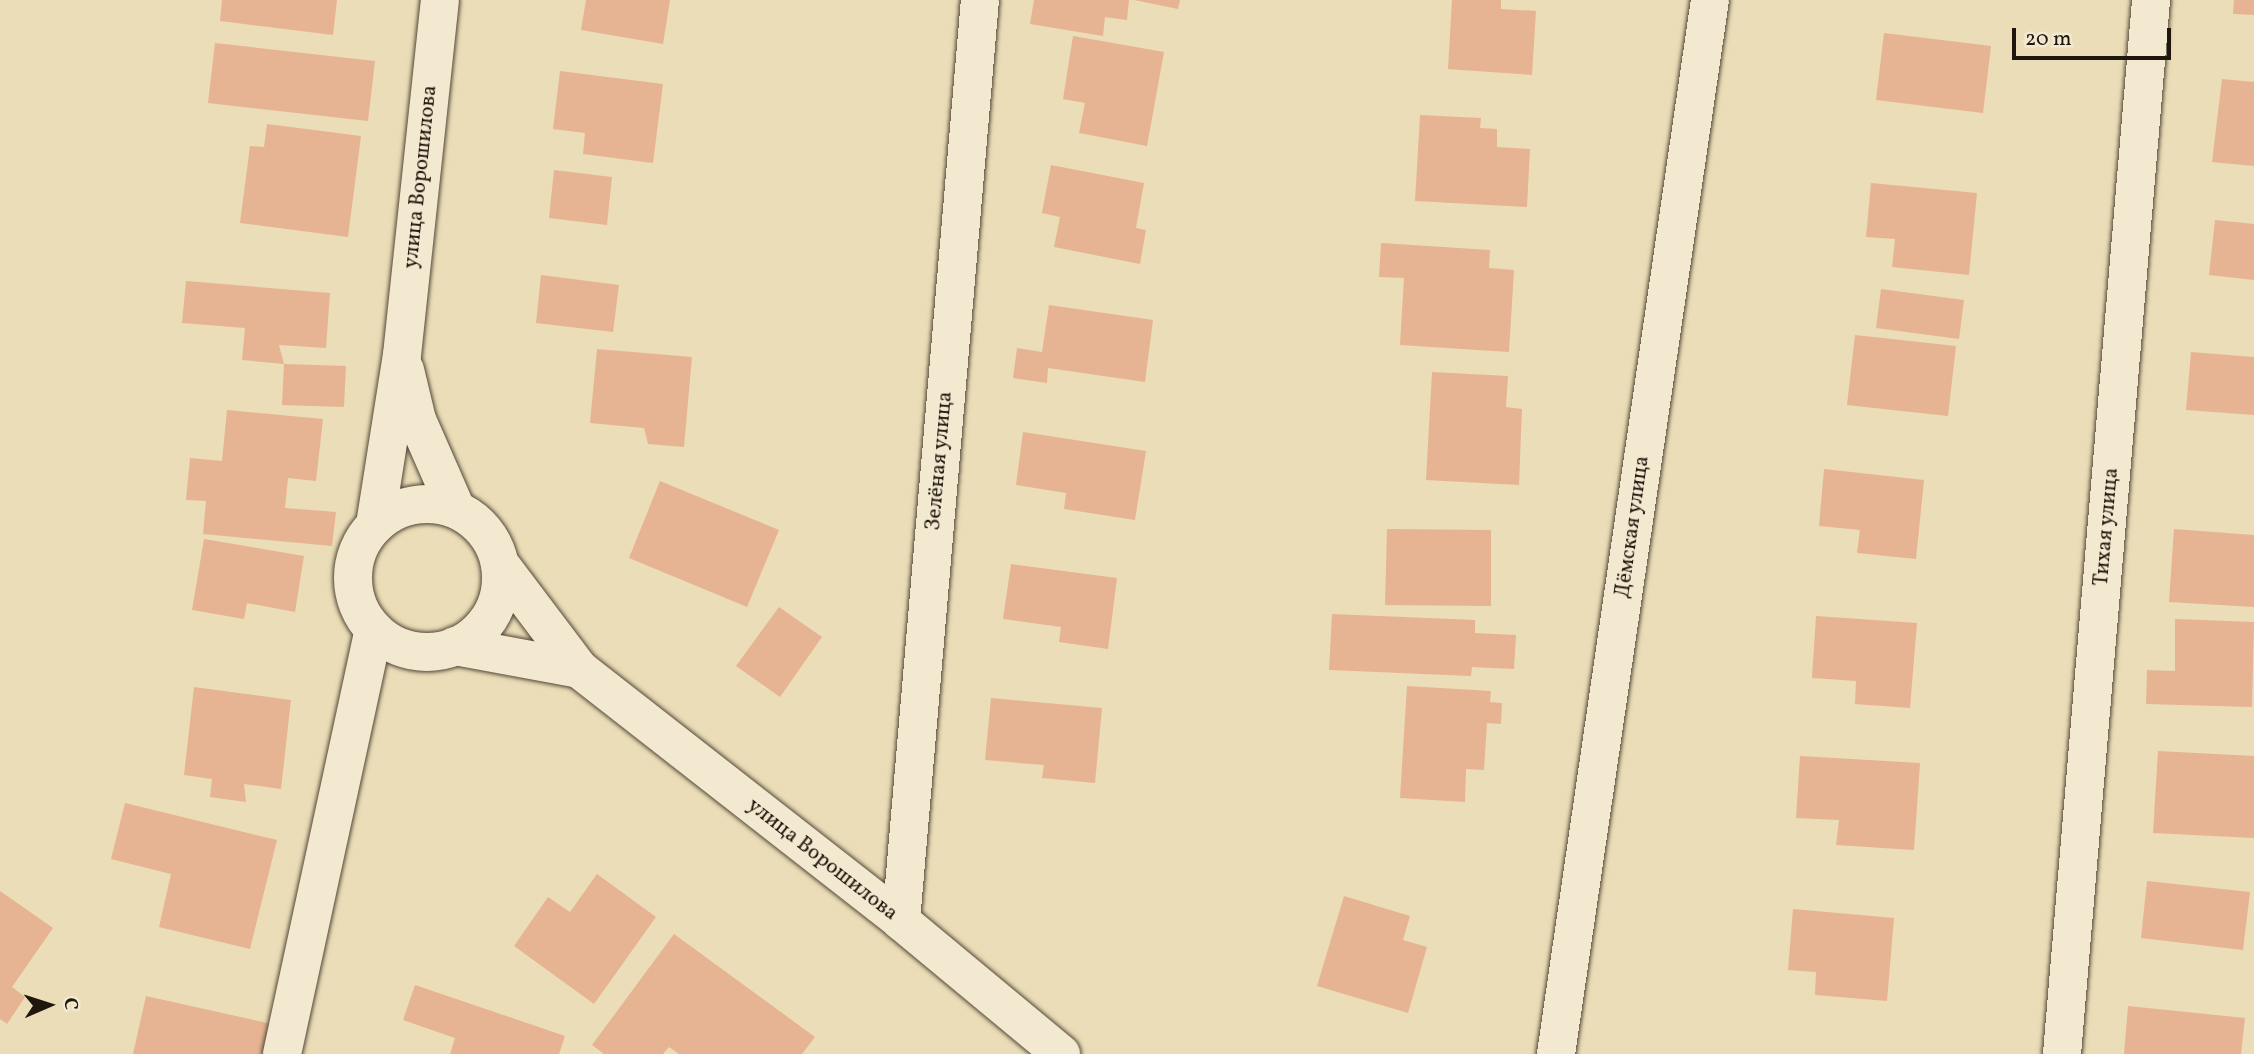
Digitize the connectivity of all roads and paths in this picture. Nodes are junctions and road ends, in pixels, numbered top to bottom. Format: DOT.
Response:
graph roads {
  1 [pos="440,0"];
  2 [pos="980,0"];
  3 [pos="1710,0"];
  4 [pos="2151,0"];
  5 [pos="401,355"];
  6 [pos="456,509"];
  7 [pos="375,525"];
  8 [pos="500,564"];
  9 [pos="374,630"];
  10 [pos="455,646"];
  11 [pos="579,669"];
  12 [pos="901,921"];
  13 [pos="282,1054"];
  14 [pos="1062,1054"];
  15 [pos="1556,1054"];
  16 [pos="2062,1054"];
  1 -- 5 [label="street, улица Ворошилова"];
  2 -- 12 [label="street, Зелёная улица"];
  3 -- 15 [label="street, Дёмская улица"];
  4 -- 16 [label="street, Тихая улица"];
  5 -- 6 [label="street, улица Ворошилова"];
  5 -- 7 [label="street, улица Ворошилова"];
  6 -- 7 [label="street"];
  6 -- 8 [label="street"];
  7 -- 9 [label="street"];
  8 -- 10 [label="street"];
  8 -- 11 [label="street, улица Ворошилова"];
  9 -- 10 [label="street"];
  9 -- 13 [label="street"];
  10 -- 11 [label="street, улица Ворошилова"];
  11 -- 12 [label="street, улица Ворошилова"];
  12 -- 14 [label="street, улица Ворошилова"];
}
